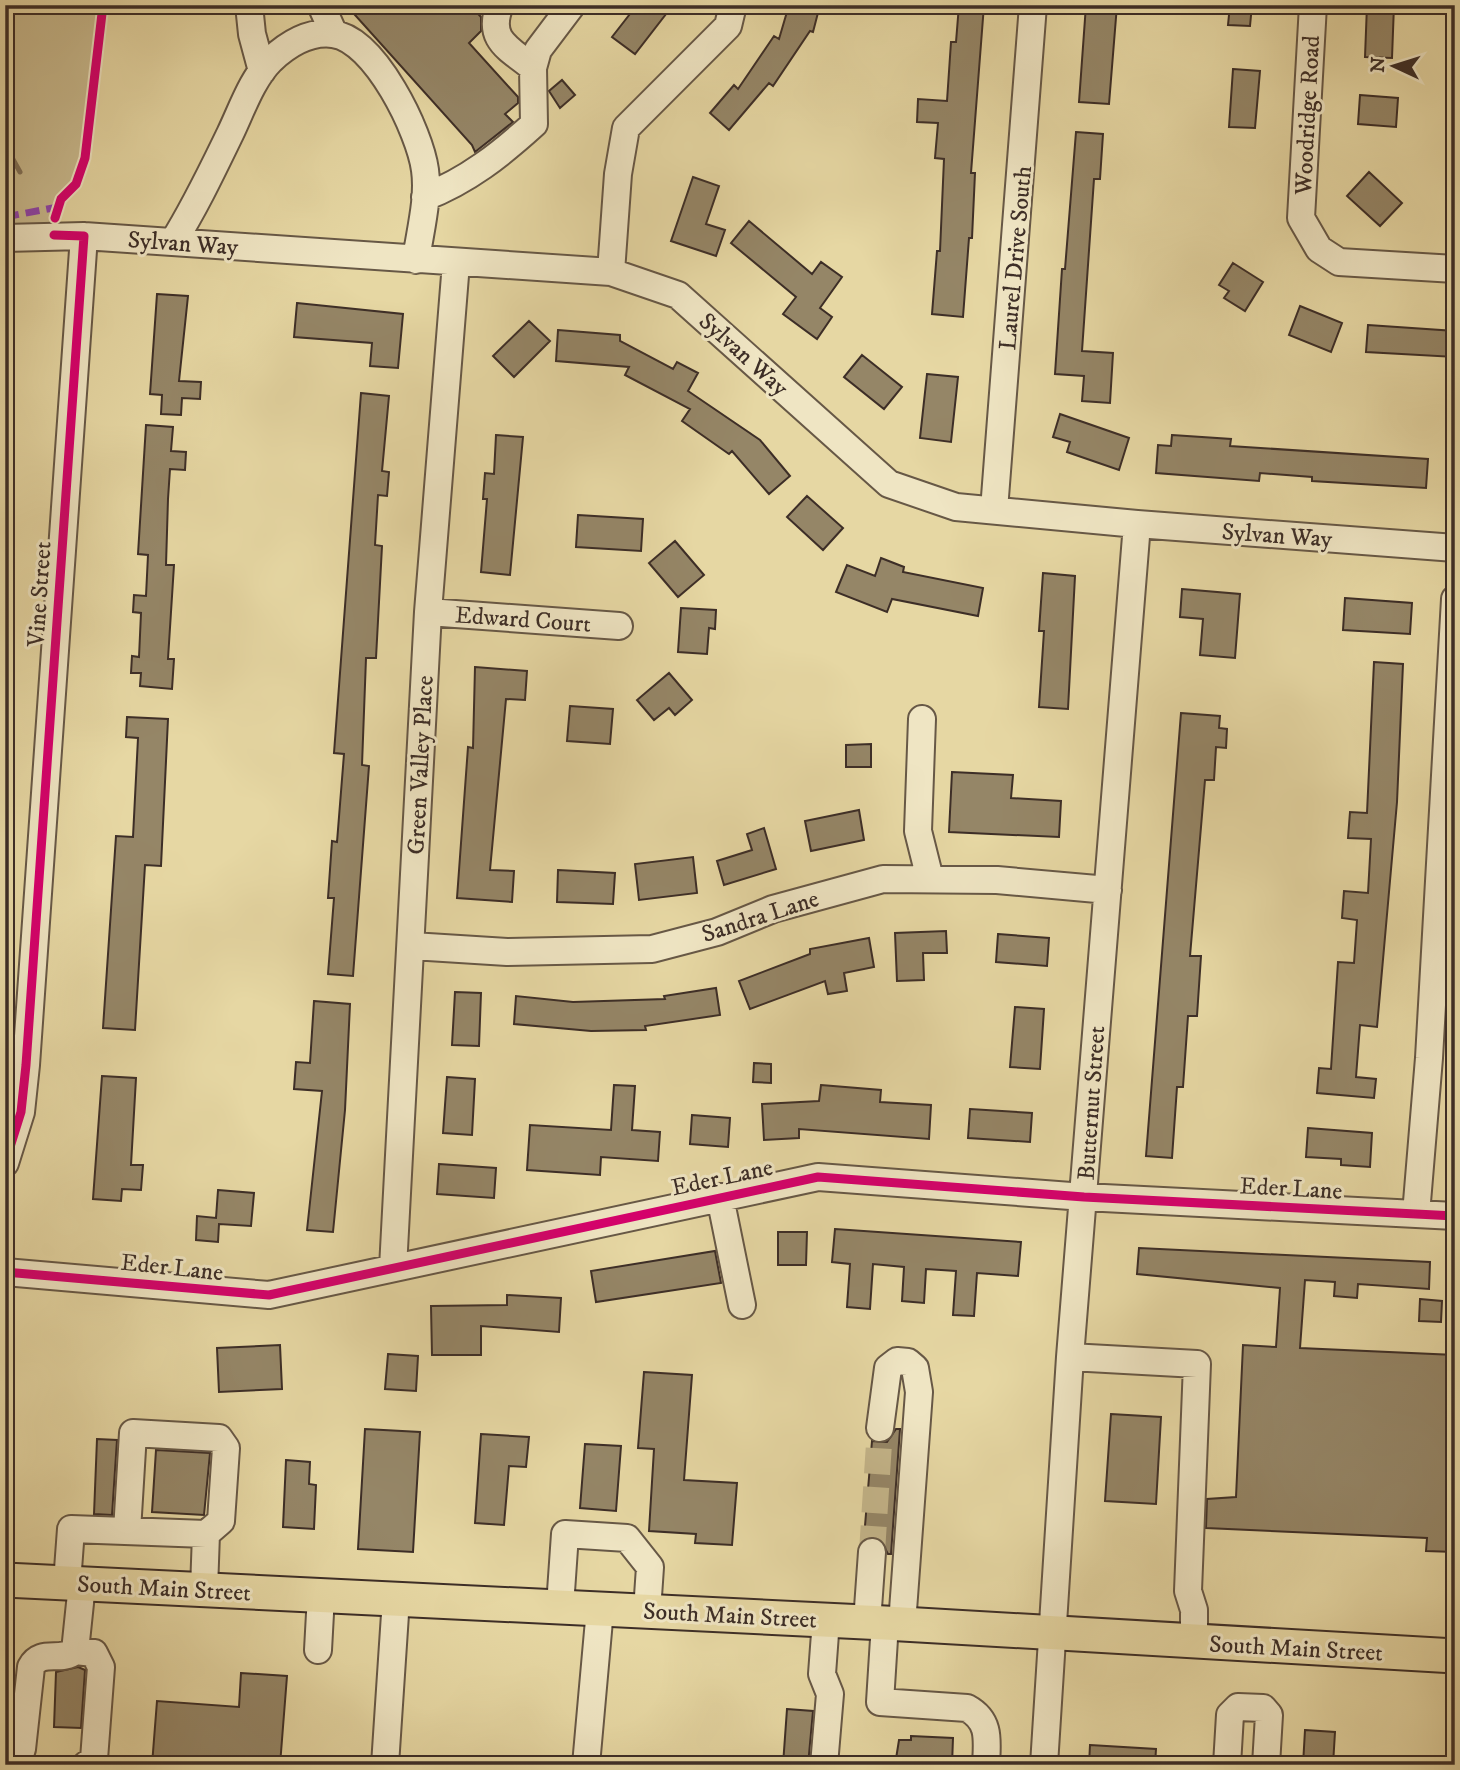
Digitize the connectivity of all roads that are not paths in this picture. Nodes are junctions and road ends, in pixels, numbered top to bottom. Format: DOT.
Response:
graph roads {
  1 [pos="248,5"];
  2 [pos="321,5"];
  3 [pos="500,5"];
  4 [pos="572,5"];
  5 [pos="733,5"];
  6 [pos="1033,5"];
  7 [pos="1313,5"];
  8 [pos="334,34"];
  9 [pos="533,68"];
  10 [pos="262,71"];
  11 [pos="425,197"];
  12 [pos="84,236"];
  13 [pos="5,238"];
  14 [pos="173,242"];
  15 [pos="416,260"];
  16 [pos="456,263"];
  17 [pos="1455,268"];
  18 [pos="611,272"];
  19 [pos="994,510"];
  20 [pos="1136,524"];
  21 [pos="1455,548"];
  22 [pos="1455,599"];
  23 [pos="428,612"];
  24 [pos="619,626"];
  25 [pos="922,719"];
  26 [pos="930,879"];
  27 [pos="1108,890"];
  28 [pos="412,946"];
  29 [pos="5,1163"];
  30 [pos="1084,1197"];
  31 [pos="720,1198"];
  32 [pos="1416,1214"];
  33 [pos="1455,1216"];
  34 [pos="393,1268"];
  35 [pos="5,1272"];
  36 [pos="742,1305"];
  37 [pos="1070,1357"];
  38 [pos="880,1428"];
  39 [pos="127,1531"];
  40 [pos="206,1534"];
  41 [pos="872,1552"];
  42 [pos="5,1580"];
  43 [pos="75,1583"];
  44 [pos="204,1590"];
  45 [pos="321,1595"];
  46 [pos="396,1599"];
  47 [pos="560,1606"];
  48 [pos="600,1609"];
  49 [pos="647,1611"];
  50 [pos="825,1620"];
  51 [pos="885,1623"];
  52 [pos="1051,1634"];
  53 [pos="1194,1643"];
  54 [pos="318,1650"];
  55 [pos="75,1651"];
  56 [pos="1455,1656"];
  57 [pos="10,1751"];
  58 [pos="38,1765"];
  59 [pos="86,1765"];
  60 [pos="386,1765"];
  61 [pos="586,1765"];
  62 [pos="824,1765"];
  63 [pos="986,1765"];
  64 [pos="1044,1765"];
  65 [pos="1227,1765"];
  66 [pos="1266,1765"];
  1 -- 10 [label="street"];
  2 -- 8 [label="street"];
  3 -- 9 [label="street"];
  4 -- 9 [label="street"];
  5 -- 18 [label="street"];
  6 -- 19 [label="street, Laurel Drive South"];
  7 -- 17 [label="street, Woodridge Road"];
  8 -- 10 [label="street"];
  8 -- 11 [label="street"];
  9 -- 11 [label="street"];
  10 -- 14 [label="street"];
  11 -- 15 [label="street"];
  12 -- 13 [label="street, Sylvan Way"];
  12 -- 14 [label="street, Sylvan Way"];
  12 -- 29 [label="street, Vine Street"];
  14 -- 15 [label="street, Sylvan Way"];
  15 -- 16 [label="street, Sylvan Way"];
  16 -- 18 [label="street, Sylvan Way"];
  16 -- 23 [label="street, Green Valley Place"];
  18 -- 19 [label="street, Sylvan Way"];
  19 -- 20 [label="street, Sylvan Way"];
  20 -- 21 [label="street, Sylvan Way"];
  20 -- 27 [label="street, Butternut Street"];
  22 -- 32 [label="street"];
  23 -- 24 [label="street, Edward Court"];
  23 -- 28 [label="street, Green Valley Place"];
  25 -- 26 [label="street"];
  26 -- 27 [label="street, Sandra Lane"];
  26 -- 28 [label="street, Sandra Lane"];
  27 -- 30 [label="street, Butternut Street"];
  28 -- 34 [label="street, Green Valley Place"];
  30 -- 31 [label="street, Eder Lane"];
  30 -- 32 [label="street, Eder Lane"];
  30 -- 37 [label="street, Butternut Street"];
  31 -- 34 [label="street, Eder Lane"];
  31 -- 36 [label="street"];
  32 -- 33 [label="street, Eder Lane"];
  34 -- 35 [label="street, Eder Lane"];
  37 -- 52 [label="street, Butternut Street"];
  37 -- 53 [label="street"];
  38 -- 51 [label="street"];
  39 -- 40 [label="street"];
  39 -- 40 [label="street"];
  39 -- 43 [label="street"];
  40 -- 44 [label="street"];
  41 -- 51 [label="street"];
  42 -- 43 [label="main road, South Main Street"];
  43 -- 44 [label="main road, South Main Street"];
  43 -- 55 [label="street"];
  44 -- 45 [label="main road, South Main Street"];
  45 -- 46 [label="main road, South Main Street"];
  45 -- 54 [label="street"];
  46 -- 47 [label="main road, South Main Street"];
  46 -- 60 [label="street"];
  47 -- 48 [label="main road, South Main Street"];
  47 -- 49 [label="street"];
  48 -- 49 [label="main road, South Main Street"];
  48 -- 61 [label="street"];
  49 -- 50 [label="main road, South Main Street"];
  50 -- 51 [label="main road, South Main Street"];
  50 -- 62 [label="street"];
  51 -- 52 [label="main road, South Main Street"];
  51 -- 63 [label="street"];
  52 -- 53 [label="main road, South Main Street"];
  52 -- 64 [label="street, Butternut Street"];
  53 -- 56 [label="main road, South Main Street"];
  55 -- 57 [label="street"];
  55 -- 59 [label="street"];
  57 -- 58 [label="street"];
  65 -- 66 [label="street"];
}
